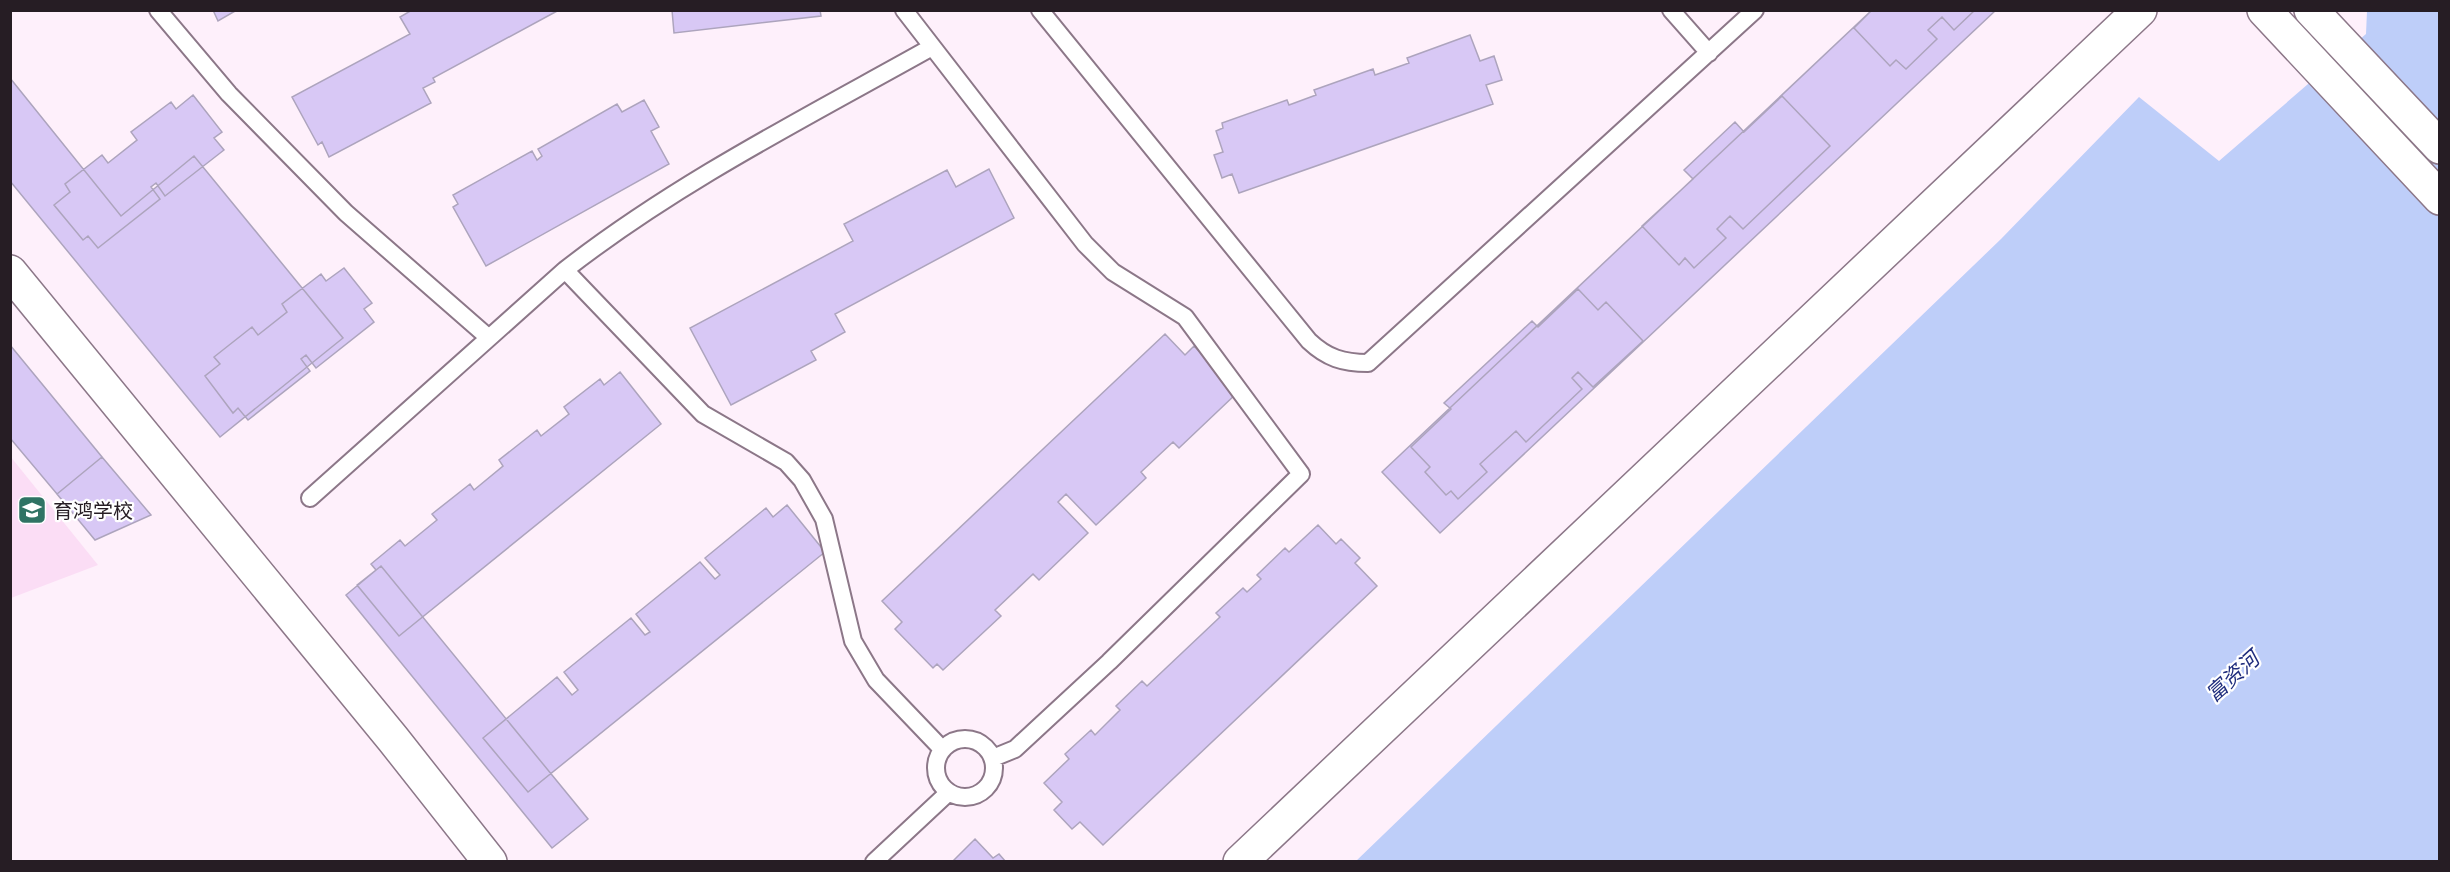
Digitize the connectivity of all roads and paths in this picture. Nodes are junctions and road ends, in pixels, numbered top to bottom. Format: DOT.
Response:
graph roads {
  1 [pos="158,10"];
  2 [pos="904,10"];
  3 [pos="1040,10"];
  4 [pos="1671,10"];
  5 [pos="1755,10"];
  6 [pos="2140,10"];
  7 [pos="2264,10"];
  8 [pos="2311,10"];
  9 [pos="932,47"];
  10 [pos="1709,53"];
  11 [pos="2439,147"];
  12 [pos="2439,198"];
  13 [pos="565,270"];
  14 [pos="10,272"];
  15 [pos="489,338"];
  16 [pos="310,498"];
  17 [pos="942,749"];
  18 [pos="993,758"];
  19 [pos="949,792"];
  20 [pos="490,861"];
  21 [pos="874,861"];
  22 [pos="1240,861"];
  1 -- 15 [label="lane"];
  2 -- 9 [label="lane"];
  3 -- 10 [label="lane"];
  4 -- 10 [label="lane"];
  5 -- 10 [label="lane"];
  6 -- 22 [label="street"];
  7 -- 12 [label="street"];
  8 -- 11 [label="street"];
  9 -- 13 [label="lane"];
  9 -- 18 [label="lane"];
  13 -- 15 [label="lane"];
  13 -- 17 [label="lane"];
  14 -- 20 [label="street"];
  15 -- 16 [label="lane"];
  17 -- 18 [label="lane"];
  17 -- 19 [label="lane"];
  18 -- 19 [label="lane"];
  19 -- 21 [label="lane"];
}
